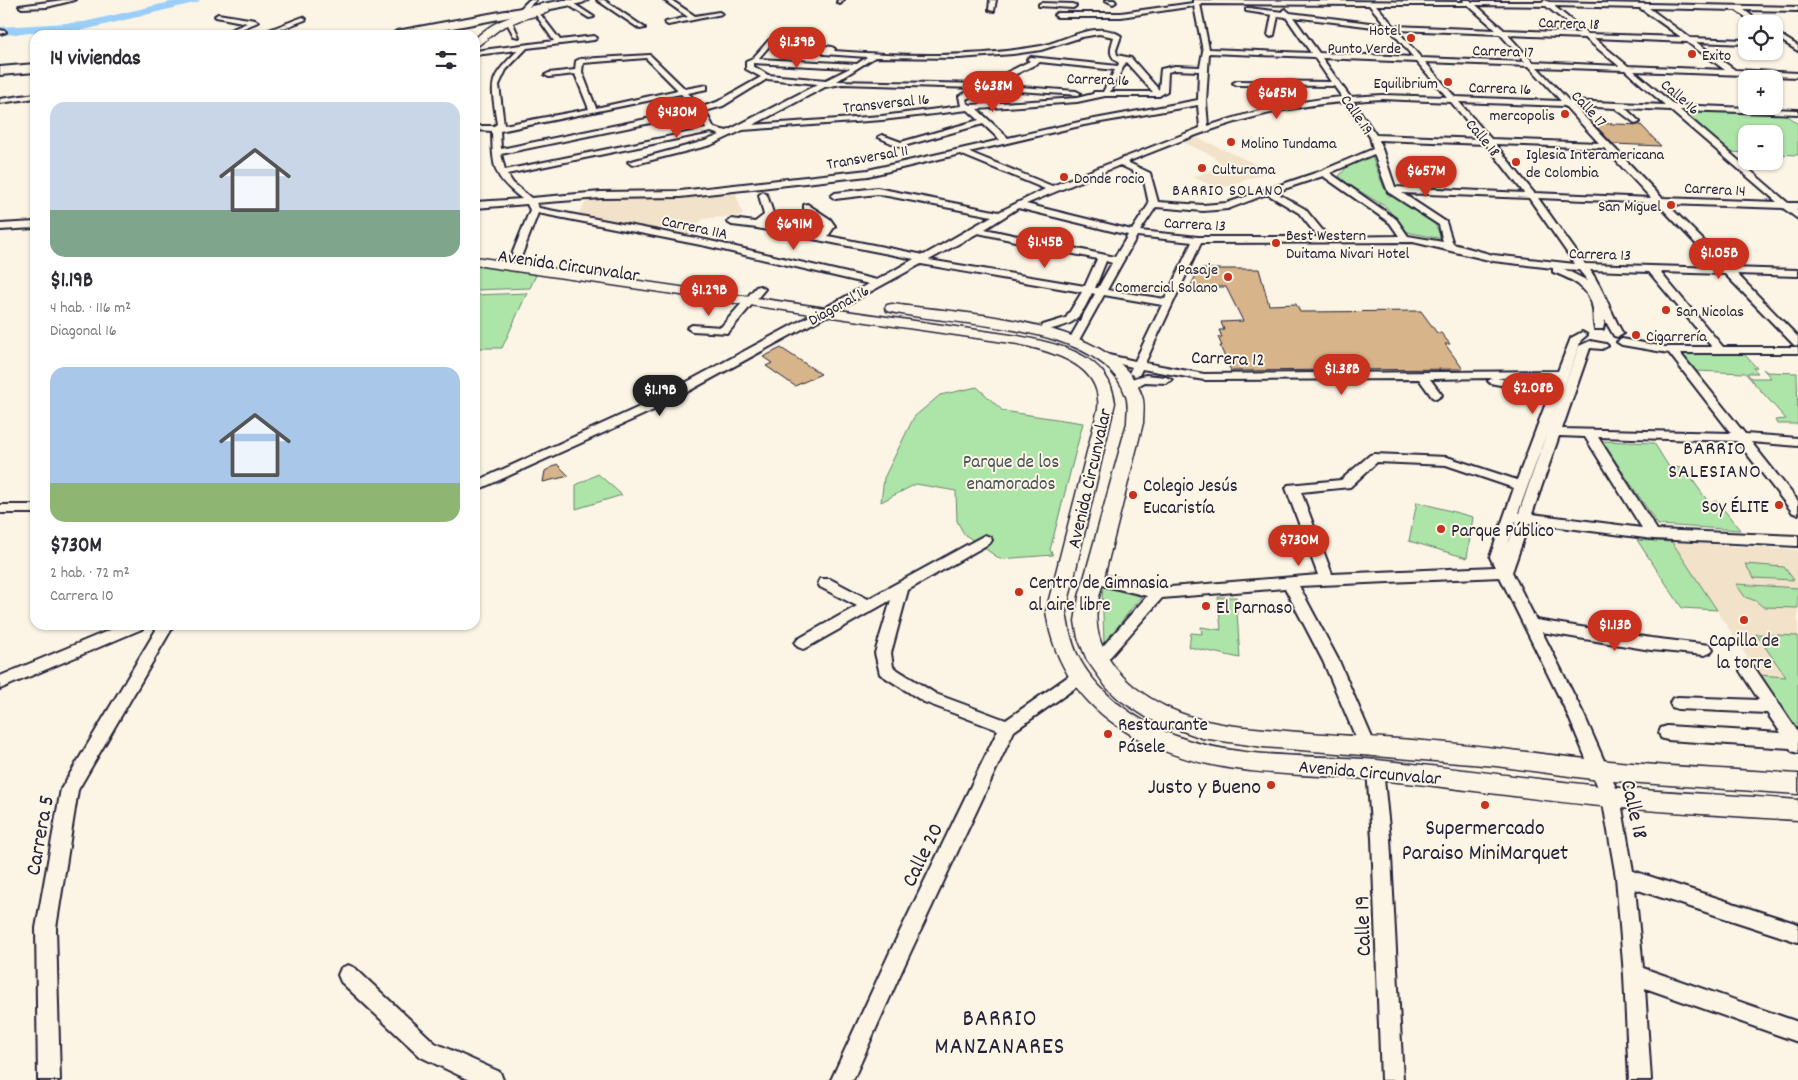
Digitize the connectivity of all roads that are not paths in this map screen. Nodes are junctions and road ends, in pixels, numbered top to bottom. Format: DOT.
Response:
graph roads {
  1 [pos="72,0"];
  2 [pos="600,0"];
  3 [pos="678,0"];
  4 [pos="993,0"];
  5 [pos="1184,0"];
  6 [pos="1634,0"];
  7 [pos="1725,0"];
  8 [pos="668,1"];
  9 [pos="1335,1"];
  10 [pos="1369,1"];
  11 [pos="577,2"];
  12 [pos="1196,2"];
  13 [pos="1277,2"];
  14 [pos="1468,2"];
  15 [pos="1546,2"];
  16 [pos="1041,5"];
  17 [pos="22,6"];
  18 [pos="1073,6"];
  19 [pos="1321,6"];
  20 [pos="1643,6"];
  21 [pos="540,7"];
  22 [pos="1737,8"];
  23 [pos="707,9"];
  24 [pos="992,10"];
  25 [pos="1798,10"];
  26 [pos="521,11"];
  27 [pos="686,12"];
  28 [pos="719,14"];
  29 [pos="1274,14"];
  30 [pos="1057,15"];
  31 [pos="1747,15"];
  32 [pos="218,16"];
  33 [pos="1288,16"];
  34 [pos="591,17"];
  35 [pos="302,19"];
  36 [pos="509,19"];
  37 [pos="695,19"];
  38 [pos="470,21"];
  39 [pos="668,23"];
  40 [pos="1341,23"];
  41 [pos="485,26"];
  42 [pos="642,28"];
  43 [pos="1394,28"];
  44 [pos="234,30"];
  45 [pos="272,30"];
  46 [pos="423,30"];
  47 [pos="479,30"];
  48 [pos="1502,33"];
  49 [pos="1271,35"];
  50 [pos="517,36"];
  51 [pos="1587,36"];
  52 [pos="594,38"];
  53 [pos="1783,39"];
  54 [pos="480,40"];
  55 [pos="1687,40"];
  56 [pos="558,42"];
  57 [pos="1738,42"];
  58 [pos="1783,43"];
  59 [pos="1789,43"];
  60 [pos="1798,44"];
  61 [pos="525,46"];
  62 [pos="1798,50"];
  63 [pos="1206,51"];
  64 [pos="480,52"];
  65 [pos="824,52"];
  66 [pos="991,54"];
  67 [pos="857,55"];
  68 [pos="873,56"];
  69 [pos="1114,56"];
  70 [pos="1316,56"];
  71 [pos="1038,60"];
  72 [pos="1420,60"];
  73 [pos="750,61"];
  74 [pos="1532,65"];
  75 [pos="855,66"];
  76 [pos="30,68"];
  77 [pos="1119,68"];
  78 [pos="1203,69"];
  79 [pos="1626,69"];
  80 [pos="0,71"];
  81 [pos="578,72"];
  82 [pos="1733,73"];
  83 [pos="549,74"];
  84 [pos="1798,75"];
  85 [pos="1738,76"];
  86 [pos="766,77"];
  87 [pos="1237,83"];
  88 [pos="823,84"];
  89 [pos="1338,84"];
  90 [pos="982,86"];
  91 [pos="704,87"];
  92 [pos="682,91"];
  93 [pos="1105,94"];
  94 [pos="1159,94"];
  95 [pos="30,97"];
  96 [pos="1348,100"];
  97 [pos="1453,100"];
  98 [pos="0,101"];
  99 [pos="1202,102"];
  100 [pos="1565,104"];
  101 [pos="1618,106"];
  102 [pos="970,107"];
  103 [pos="1672,107"];
  104 [pos="701,110"];
  105 [pos="1785,111"];
  106 [pos="593,112"];
  107 [pos="1798,112"];
  108 [pos="985,121"];
  109 [pos="1798,121"];
  110 [pos="1636,122"];
  111 [pos="480,128"];
  112 [pos="741,128"];
  113 [pos="496,129"];
  114 [pos="1204,129"];
  115 [pos="710,130"];
  116 [pos="891,133"];
  117 [pos="728,134"];
  118 [pos="1374,137"];
  119 [pos="1006,141"];
  120 [pos="1488,141"];
  121 [pos="906,144"];
  122 [pos="1606,146"];
  123 [pos="1377,150"];
  124 [pos="497,152"];
  125 [pos="962,152"];
  126 [pos="934,158"];
  127 [pos="632,162"];
  128 [pos="1120,162"];
  129 [pos="500,173"];
  130 [pos="868,173"];
  131 [pos="1324,173"];
  132 [pos="1052,189"];
  133 [pos="1392,190"];
  134 [pos="876,191"];
  135 [pos="1268,191"];
  136 [pos="763,195"];
  137 [pos="835,196"];
  138 [pos="1532,196"];
  139 [pos="1658,200"];
  140 [pos="1154,204"];
  141 [pos="1017,205"];
  142 [pos="480,206"];
  143 [pos="534,206"];
  144 [pos="1787,206"];
  145 [pos="1798,206"];
  146 [pos="808,207"];
  147 [pos="999,215"];
  148 [pos="1798,216"];
  149 [pos="732,222"];
  150 [pos="30,225"];
  151 [pos="757,225"];
  152 [pos="4,226"];
  153 [pos="977,230"];
  154 [pos="1134,233"];
  155 [pos="822,238"];
  156 [pos="1324,238"];
  157 [pos="1405,238"];
  158 [pos="1198,240"];
  159 [pos="1447,247"];
  160 [pos="480,252"];
  161 [pos="516,256"];
  162 [pos="1102,258"];
  163 [pos="921,259"];
  164 [pos="480,261"];
  165 [pos="1118,262"];
  166 [pos="1558,266"];
  167 [pos="1584,267"];
  168 [pos="1652,269"];
  169 [pos="1727,271"];
  170 [pos="1798,273"];
  171 [pos="1594,283"];
  172 [pos="876,284"];
  173 [pos="1089,290"];
  174 [pos="1101,292"];
  175 [pos="756,295"];
  176 [pos="845,301"];
  177 [pos="1168,303"];
  178 [pos="827,311"];
  179 [pos="1047,326"];
  180 [pos="1599,327"];
  181 [pos="692,328"];
  182 [pos="1582,335"];
  183 [pos="1074,340"];
  184 [pos="1619,341"];
  185 [pos="1798,343"];
  186 [pos="1602,346"];
  187 [pos="1671,349"];
  188 [pos="1719,349"];
  189 [pos="1798,350"];
  190 [pos="1104,357"];
  191 [pos="1139,365"];
  192 [pos="1563,374"];
  193 [pos="1424,378"];
  194 [pos="1205,381"];
  195 [pos="1130,386"];
  196 [pos="1436,396"];
  197 [pos="1552,402"];
  198 [pos="1553,432"];
  199 [pos="1590,434"];
  200 [pos="1741,438"];
  201 [pos="1798,442"];
  202 [pos="480,485"];
  203 [pos="1521,486"];
  204 [pos="0,509"];
  205 [pos="30,509"];
  206 [pos="1798,510"];
  207 [pos="1510,516"];
  208 [pos="1524,518"];
  209 [pos="1653,534"];
  210 [pos="985,540"];
  211 [pos="1798,541"];
  212 [pos="1505,572"];
  213 [pos="1066,573"];
  214 [pos="1094,578"];
  215 [pos="1327,579"];
  216 [pos="1288,582"];
  217 [pos="825,583"];
  218 [pos="902,587"];
  219 [pos="1158,593"];
  220 [pos="869,606"];
  221 [pos="1529,624"];
  222 [pos="126,630"];
  223 [pos="164,630"];
  224 [pos="803,643"];
  225 [pos="1705,649"];
  226 [pos="1098,661"];
  227 [pos="1748,671"];
  228 [pos="1079,678"];
  229 [pos="0,683"];
  230 [pos="1678,703"];
  231 [pos="1772,707"];
  232 [pos="1008,727"];
  233 [pos="1667,733"];
  234 [pos="1796,744"];
  235 [pos="1368,748"];
  236 [pos="1375,770"];
  237 [pos="1600,770"];
  238 [pos="1798,784"];
  239 [pos="1612,797"];
  240 [pos="1798,810"];
  241 [pos="1625,877"];
  242 [pos="1798,932"];
  243 [pos="348,975"];
  244 [pos="1634,975"];
  245 [pos="1798,1032"];
  246 [pos="49,1080"];
  247 [pos="492,1080"];
  248 [pos="842,1080"];
  249 [pos="1392,1080"];
  250 [pos="1640,1080"];
  1 -- 17 [label="street"];
  2 -- 11 [label="highway"];
  2 -- 42 [label="street"];
  3 -- 8 [label="street"];
  4 -- 24 [label="street"];
  5 -- 12 [label="street, Carrera 18"];
  6 -- 20 [label="street"];
  7 -- 22 [label="street"];
  8 -- 27 [label="street"];
  9 -- 10 [label="street"];
  9 -- 13 [label="street"];
  10 -- 14 [label="street"];
  10 -- 43 [label="street, Calle 18"];
  11 -- 21 [label="highway"];
  11 -- 34 [label="street"];
  12 -- 13 [label="street"];
  12 -- 29 [label="street, Carrera 18"];
  12 -- 30 [label="street"];
  12 -- 63 [label="street"];
  13 -- 33 [label="street, Calle 19"];
  14 -- 15 [label="street"];
  14 -- 48 [label="street, Calle 17"];
  15 -- 20 [label="street"];
  15 -- 51 [label="street, Calle 16"];
  16 -- 18 [label="street"];
  19 -- 40 [label="street"];
  20 -- 22 [label="street"];
  20 -- 55 [label="street"];
  21 -- 26 [label="highway"];
  21 -- 36 [label="highway"];
  21 -- 56 [label="street"];
  22 -- 25 [label="street"];
  22 -- 31 [label="street"];
  23 -- 27 [label="street"];
  26 -- 36 [label="main road"];
  26 -- 38 [label="highway"];
  27 -- 37 [label="street"];
  28 -- 37 [label="street"];
  29 -- 33 [label="street, Carrera 18"];
  29 -- 49 [label="street"];
  32 -- 44 [label="street"];
  33 -- 40 [label="street, Carrera 18"];
  33 -- 70 [label="street, Calle 19"];
  35 -- 45 [label="street"];
  36 -- 38 [label="highway"];
  36 -- 41 [label="main road"];
  36 -- 50 [label="street"];
  36 -- 54 [label="main road"];
  37 -- 39 [label="street"];
  38 -- 41 [label="highway"];
  38 -- 46 [label="highway"];
  40 -- 43 [label="street, Carrera 18"];
  41 -- 47 [label="main road"];
  43 -- 48 [label="street, Carrera 18"];
  43 -- 72 [label="street, Calle 18"];
  48 -- 51 [label="street, Carrera 18"];
  48 -- 74 [label="street, Calle 17"];
  51 -- 55 [label="street, Carrera 18"];
  51 -- 79 [label="street, Calle 16"];
  52 -- 56 [label="street"];
  53 -- 59 [label="street"];
  55 -- 57 [label="street, Carrera 18"];
  55 -- 82 [label="street"];
  56 -- 61 [label="street"];
  58 -- 59 [label="street"];
  59 -- 60 [label="street"];
  59 -- 62 [label="street"];
  61 -- 64 [label="street"];
  61 -- 113 [label="street"];
  63 -- 70 [label="street, Carrera 17"];
  63 -- 78 [label="street"];
  65 -- 67 [label="street"];
  66 -- 68 [label="street"];
  66 -- 69 [label="street"];
  66 -- 71 [label="street"];
  67 -- 68 [label="street"];
  67 -- 75 [label="street"];
  68 -- 73 [label="street"];
  68 -- 75 [label="street"];
  69 -- 77 [label="street"];
  69 -- 94 [label="street"];
  70 -- 72 [label="street, Carrera 17"];
  70 -- 89 [label="street, Calle 19"];
  71 -- 77 [label="street"];
  71 -- 90 [label="street"];
  72 -- 74 [label="street, Carrera 17"];
  72 -- 97 [label="street, Calle 18"];
  73 -- 75 [label="street"];
  73 -- 86 [label="street"];
  74 -- 79 [label="street, Carrera 17"];
  74 -- 100 [label="street, Calle 17"];
  75 -- 88 [label="street"];
  76 -- 80 [label="highway"];
  77 -- 93 [label="street"];
  78 -- 94 [label="street"];
  78 -- 99 [label="street"];
  79 -- 82 [label="street, Carrera 17"];
  79 -- 103 [label="street, Calle 16"];
  81 -- 83 [label="street"];
  81 -- 92 [label="street"];
  81 -- 106 [label="street"];
  82 -- 84 [label="street, Carrera 17"];
  82 -- 85 [label="street"];
  86 -- 88 [label="street, Carrera 16"];
  86 -- 104 [label="street"];
  87 -- 89 [label="street"];
  88 -- 90 [label="street, Carrera 16"];
  88 -- 112 [label="street"];
  89 -- 96 [label="street, Calle 19"];
  90 -- 93 [label="street, Carrera 16"];
  90 -- 102 [label="street"];
  91 -- 92 [label="street"];
  92 -- 104 [label="street"];
  92 -- 106 [label="street"];
  93 -- 94 [label="street, Carrera 16"];
  93 -- 102 [label="street, Transversal 16"];
  95 -- 98 [label="street"];
  96 -- 97 [label="street, Carrera 16"];
  96 -- 114 [label="street, Carrera 16"];
  96 -- 118 [label="street, Calle 19"];
  97 -- 100 [label="street, Carrera 16"];
  97 -- 120 [label="street, Calle 18"];
  99 -- 114 [label="street"];
  99 -- 119 [label="street, Transversal 11"];
  100 -- 101 [label="street, Carrera 16"];
  100 -- 122 [label="street, Calle 17"];
  101 -- 103 [label="street, Carrera 16"];
  101 -- 110 [label="street"];
  102 -- 108 [label="street"];
  102 -- 112 [label="street, Transversal 16"];
  103 -- 105 [label="street, Carrera 16"];
  103 -- 144 [label="street, Calle 16"];
  104 -- 115 [label="street"];
  104 -- 124 [label="street"];
  105 -- 107 [label="street, Carrera 16"];
  105 -- 109 [label="street"];
  106 -- 113 [label="street"];
  108 -- 119 [label="street"];
  108 -- 121 [label="street"];
  111 -- 113 [label="street"];
  112 -- 117 [label="street"];
  113 -- 124 [label="street"];
  114 -- 128 [label="street, Diagonal 16"];
  115 -- 117 [label="street"];
  115 -- 129 [label="street"];
  116 -- 121 [label="street"];
  117 -- 127 [label="street"];
  118 -- 120 [label="street"];
  118 -- 123 [label="street, Calle 19"];
  119 -- 125 [label="street, Transversal 11"];
  120 -- 122 [label="street"];
  120 -- 138 [label="street, Calle 18"];
  121 -- 126 [label="street"];
  122 -- 139 [label="street, Calle 17"];
  123 -- 131 [label="street"];
  123 -- 133 [label="street, Calle 19"];
  124 -- 129 [label="street"];
  125 -- 126 [label="street, Transversal 11"];
  125 -- 132 [label="street"];
  126 -- 130 [label="street, Transversal 11"];
  128 -- 132 [label="street, Diagonal 16"];
  128 -- 140 [label="street"];
  129 -- 143 [label="street"];
  130 -- 134 [label="street"];
  130 -- 143 [label="street, Transversal 11"];
  131 -- 135 [label="street"];
  131 -- 157 [label="street"];
  132 -- 141 [label="street, Diagonal 16"];
  133 -- 138 [label="street, Carrera 14"];
  133 -- 159 [label="street"];
  134 -- 137 [label="street"];
  134 -- 147 [label="street"];
  135 -- 140 [label="street"];
  135 -- 156 [label="street"];
  136 -- 151 [label="street"];
  138 -- 139 [label="street, Carrera 14"];
  138 -- 167 [label="street, Calle 18"];
  139 -- 144 [label="street, Carrera 14"];
  139 -- 169 [label="street, Calle 17"];
  140 -- 154 [label="street"];
  141 -- 147 [label="street, Diagonal 16"];
  141 -- 154 [label="street, Carrera 13"];
  142 -- 143 [label="street"];
  143 -- 161 [label="street"];
  143 -- 172 [label="street, Carrera 11A"];
  144 -- 145 [label="street, Carrera 14"];
  144 -- 148 [label="street, Calle 16"];
  146 -- 155 [label="street"];
  147 -- 153 [label="street, Diagonal 16"];
  149 -- 151 [label="street"];
  150 -- 152 [label="street"];
  151 -- 155 [label="street"];
  153 -- 162 [label="street"];
  153 -- 163 [label="street, Diagonal 16"];
  154 -- 158 [label="street, Carrera 13"];
  154 -- 165 [label="street"];
  155 -- 163 [label="street"];
  156 -- 157 [label="street, Carrera 13"];
  156 -- 158 [label="street, Carrera 13"];
  157 -- 159 [label="street, Carrera 13"];
  158 -- 177 [label="street"];
  159 -- 166 [label="street, Carrera 13"];
  159 -- 180 [label="street, Carrera 13"];
  160 -- 161 [label="main road, Avenida Circunvalar"];
  161 -- 175 [label="main road, Avenida Circunvalar"];
  162 -- 165 [label="street"];
  162 -- 173 [label="street"];
  163 -- 172 [label="street, Diagonal 16"];
  163 -- 173 [label="street"];
  164 -- 175 [label="main road, Avenida Circunvalar"];
  165 -- 174 [label="street"];
  166 -- 167 [label="street, Carrera 13"];
  166 -- 171 [label="street"];
  167 -- 168 [label="street, Carrera 13"];
  167 -- 171 [label="street, Calle 18"];
  168 -- 169 [label="street, Carrera 13"];
  168 -- 188 [label="street"];
  169 -- 170 [label="street, Carrera 13"];
  169 -- 185 [label="street, Calle 17"];
  171 -- 184 [label="street, Calle 18"];
  172 -- 176 [label="street, Diagonal 16"];
  173 -- 174 [label="street"];
  173 -- 179 [label="street"];
  174 -- 177 [label="street"];
  174 -- 183 [label="street"];
  175 -- 176 [label="main road, Avenida Circunvalar"];
  175 -- 178 [label="main road, Avenida Circunvalar"];
  175 -- 181 [label="street"];
  176 -- 178 [label="street, Diagonal 16"];
  176 -- 183 [label="main road, Avenida Circunvalar"];
  177 -- 191 [label="street"];
  178 -- 202 [label="street, Diagonal 16"];
  178 -- 213 [label="main road, Avenida Circunvalar"];
  180 -- 182 [label="street"];
  180 -- 184 [label="street"];
  182 -- 186 [label="street"];
  182 -- 192 [label="street, Calle 18"];
  183 -- 190 [label="main road, Avenida Circunvalar"];
  184 -- 186 [label="street"];
  184 -- 187 [label="street"];
  186 -- 198 [label="street"];
  187 -- 188 [label="street"];
  187 -- 200 [label="street"];
  188 -- 189 [label="street"];
  190 -- 191 [label="street, Carrera 12"];
  190 -- 195 [label="main road, Avenida Circunvalar"];
  191 -- 194 [label="street, Carrera 12"];
  191 -- 195 [label="street"];
  192 -- 193 [label="street, Carrera 12"];
  192 -- 197 [label="street, Calle 18"];
  193 -- 194 [label="street, Carrera 12"];
  193 -- 196 [label="street"];
  193 -- 197 [label="street, Carrera 12"];
  194 -- 195 [label="street, Carrera 12"];
  195 -- 214 [label="main road, Avenida Circunvalar"];
  197 -- 203 [label="street, Calle 18"];
  198 -- 199 [label="street"];
  198 -- 208 [label="street"];
  199 -- 200 [label="street"];
  199 -- 209 [label="street"];
  200 -- 201 [label="street"];
  200 -- 206 [label="street"];
  203 -- 207 [label="street, Calle 18"];
  203 -- 215 [label="street"];
  204 -- 205 [label="street"];
  207 -- 208 [label="street"];
  207 -- 212 [label="street, Calle 18"];
  208 -- 209 [label="street"];
  208 -- 212 [label="street"];
  209 -- 211 [label="street"];
  210 -- 218 [label="street"];
  212 -- 215 [label="street"];
  212 -- 221 [label="street, Calle 18"];
  213 -- 214 [label="main road"];
  213 -- 228 [label="main road, Avenida Circunvalar"];
  214 -- 219 [label="street"];
  214 -- 226 [label="main road, Avenida Circunvalar"];
  215 -- 216 [label="street"];
  216 -- 219 [label="street"];
  216 -- 235 [label="street"];
  217 -- 220 [label="street"];
  218 -- 220 [label="street"];
  218 -- 232 [label="street"];
  219 -- 226 [label="street"];
  220 -- 224 [label="street"];
  221 -- 225 [label="street"];
  221 -- 237 [label="street, Calle 18"];
  222 -- 229 [label="street"];
  223 -- 246 [label="street, Carrera 5"];
  226 -- 235 [label="main road, Avenida Circunvalar"];
  227 -- 231 [label="street"];
  228 -- 232 [label="street, Calle 20"];
  228 -- 236 [label="main road, Avenida Circunvalar"];
  230 -- 231 [label="street"];
  231 -- 234 [label="street"];
  232 -- 248 [label="street, Calle 20"];
  233 -- 234 [label="street"];
  235 -- 237 [label="main road, Avenida Circunvalar"];
  236 -- 239 [label="main road, Avenida Circunvalar"];
  236 -- 249 [label="street, Calle 19"];
  237 -- 238 [label="main road, Avenida Circunvalar"];
  237 -- 239 [label="street, Calle 18"];
  239 -- 240 [label="main road, Avenida Circunvalar"];
  239 -- 241 [label="street, Calle 18"];
  241 -- 242 [label="street"];
  241 -- 244 [label="street, Calle 18"];
  243 -- 247 [label="street"];
  244 -- 245 [label="street"];
  244 -- 250 [label="street, Calle 18"];
}
